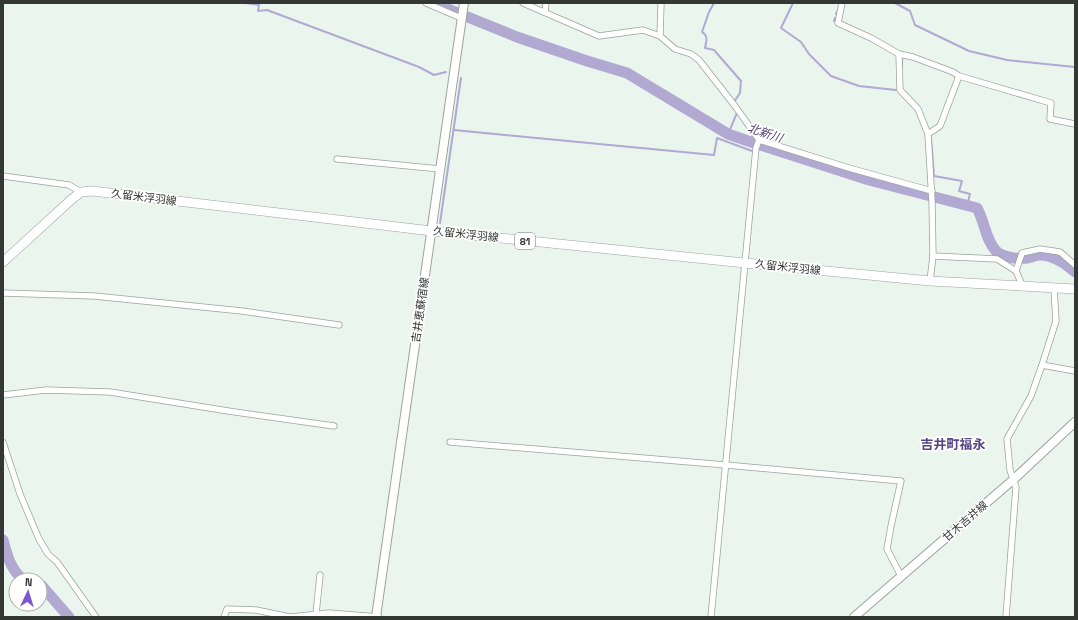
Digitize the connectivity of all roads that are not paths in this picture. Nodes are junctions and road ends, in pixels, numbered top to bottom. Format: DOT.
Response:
graph roads {
  1 [pos="426,3"];
  2 [pos="523,3"];
  3 [pos="546,3"];
  4 [pos="661,3"];
  5 [pos="842,3"];
  6 [pos="463,10"];
  7 [pos="545,12"];
  8 [pos="660,36"];
  9 [pos="899,54"];
  10 [pos="959,76"];
  11 [pos="1075,124"];
  12 [pos="930,133"];
  13 [pos="759,140"];
  14 [pos="337,159"];
  15 [pos="440,169"];
  16 [pos="3,176"];
  17 [pos="81,192"];
  18 [pos="932,192"];
  19 [pos="432,231"];
  20 [pos="933,256"];
  21 [pos="3,262"];
  22 [pos="745,263"];
  23 [pos="1075,265"];
  24 [pos="1016,271"];
  25 [pos="930,281"];
  26 [pos="1023,287"];
  27 [pos="1054,288"];
  28 [pos="1075,289"];
  29 [pos="3,293"];
  30 [pos="339,325"];
  31 [pos="1042,366"];
  32 [pos="1075,371"];
  33 [pos="3,395"];
  34 [pos="1075,422"];
  35 [pos="334,426"];
  36 [pos="3,442"];
  37 [pos="450,442"];
  38 [pos="726,465"];
  39 [pos="1014,478"];
  40 [pos="320,575"];
  41 [pos="901,576"];
  42 [pos="316,614"];
  43 [pos="96,617"];
  44 [pos="224,617"];
  45 [pos="290,617"];
  46 [pos="377,617"];
  47 [pos="712,617"];
  48 [pos="854,617"];
  49 [pos="1006,617"];
  1 -- 6 [label="street"];
  2 -- 7 [label="street"];
  3 -- 7 [label="street"];
  4 -- 8 [label="street"];
  5 -- 9 [label="street"];
  6 -- 15 [label="main road, 吉井恵蘇宿線"];
  7 -- 8 [label="street"];
  8 -- 13 [label="street"];
  9 -- 10 [label="street"];
  9 -- 12 [label="street"];
  10 -- 11 [label="street"];
  10 -- 12 [label="street"];
  12 -- 18 [label="street"];
  13 -- 18 [label="street"];
  13 -- 22 [label="street"];
  14 -- 15 [label="street"];
  15 -- 19 [label="main road, 吉井恵蘇宿線"];
  16 -- 17 [label="street"];
  17 -- 19 [label="main road, 久留米浮羽線 / 81"];
  17 -- 21 [label="main road"];
  18 -- 20 [label="street"];
  19 -- 22 [label="main road, 久留米浮羽線 / 81"];
  19 -- 46 [label="main road, 吉井恵蘇宿線"];
  20 -- 24 [label="street"];
  20 -- 25 [label="street"];
  22 -- 25 [label="main road, 久留米浮羽線 / 81"];
  22 -- 38 [label="street"];
  23 -- 24 [label="street"];
  24 -- 26 [label="street"];
  25 -- 26 [label="main road, 久留米浮羽線 / 81"];
  26 -- 27 [label="main road, 久留米浮羽線 / 81"];
  27 -- 28 [label="main road, 久留米浮羽線 / 81"];
  27 -- 31 [label="street"];
  29 -- 30 [label="street"];
  31 -- 32 [label="street"];
  31 -- 39 [label="street"];
  33 -- 35 [label="street"];
  34 -- 39 [label="main road, 甘木吉井線"];
  36 -- 43 [label="street"];
  37 -- 38 [label="street"];
  38 -- 41 [label="street"];
  38 -- 47 [label="street"];
  39 -- 41 [label="main road, 甘木吉井線"];
  39 -- 49 [label="street"];
  40 -- 42 [label="street"];
  41 -- 48 [label="main road, 甘木吉井線"];
  42 -- 45 [label="street"];
  42 -- 46 [label="street"];
  44 -- 45 [label="street"];
}
